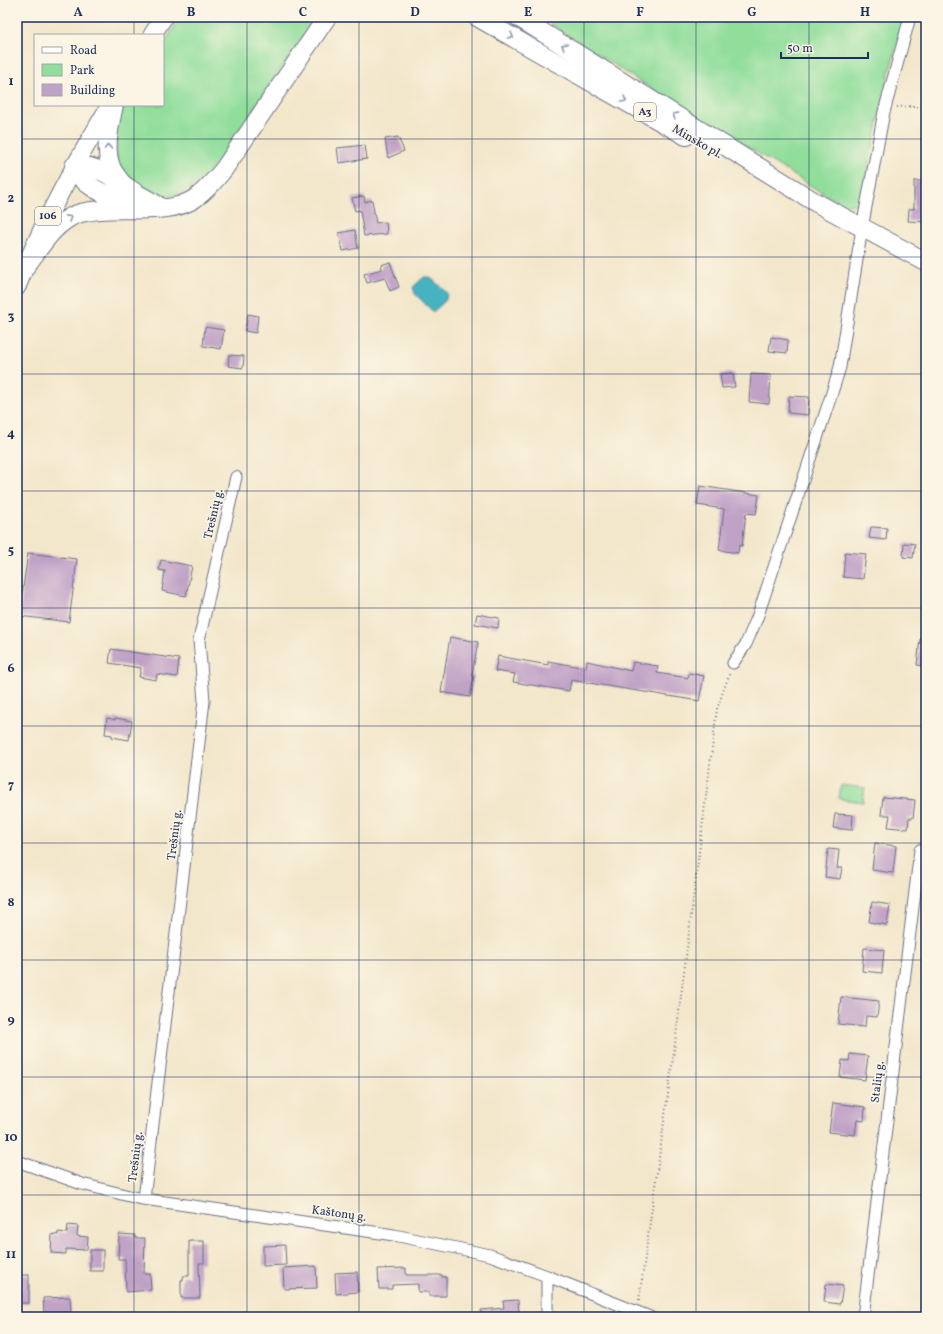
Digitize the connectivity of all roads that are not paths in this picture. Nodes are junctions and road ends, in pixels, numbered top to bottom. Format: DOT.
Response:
graph roads {
  1 [pos="164,17"];
  2 [pos="327,17"];
  3 [pos="477,17"];
  4 [pos="518,17"];
  5 [pos="910,17"];
  6 [pos="153,34"];
  7 [pos="109,106"];
  8 [pos="114,106"];
  9 [pos="74,166"];
  10 [pos="122,183"];
  11 [pos="815,202"];
  12 [pos="163,208"];
  13 [pos="144,209"];
  14 [pos="862,228"];
  15 [pos="926,262"];
  16 [pos="25,268"];
  17 [pos="17,287"];
  18 [pos="236,477"];
  19 [pos="733,663"];
  20 [pos="920,850"];
  21 [pos="17,1161"];
  22 [pos="144,1199"];
  23 [pos="547,1276"];
  24 [pos="548,1317"];
  25 [pos="650,1317"];
  26 [pos="863,1317"];
  1 -- 6 [label="main road"];
  2 -- 12 [label="highway"];
  3 -- 11 [label="highway, Minsko pl. / A3, one-way"];
  11 -- 4 [label="highway, Minsko pl. / A3, one-way"];
  5 -- 14 [label="street"];
  7 -- 9 [label="main road, 106"];
  10 -- 8 [label="highway, one-way"];
  9 -- 10 [label="highway"];
  9 -- 13 [label="highway"];
  9 -- 16 [label="main road, 106"];
  10 -- 12 [label="highway"];
  11 -- 14 [label="highway, Minsko pl. / A3"];
  12 -- 13 [label="highway"];
  16 -- 13 [label="highway, one-way"];
  14 -- 15 [label="highway, Minsko pl. / A3"];
  14 -- 19 [label="street"];
  16 -- 17 [label="main road, 106"];
  18 -- 22 [label="street, Trešnių g."];
  20 -- 26 [label="street, Stalių g."];
  21 -- 22 [label="street, Kaštonų g."];
  22 -- 23 [label="street, Kaštonų g."];
  23 -- 24 [label="street"];
  23 -- 25 [label="street, Kaštonų g."];
}
